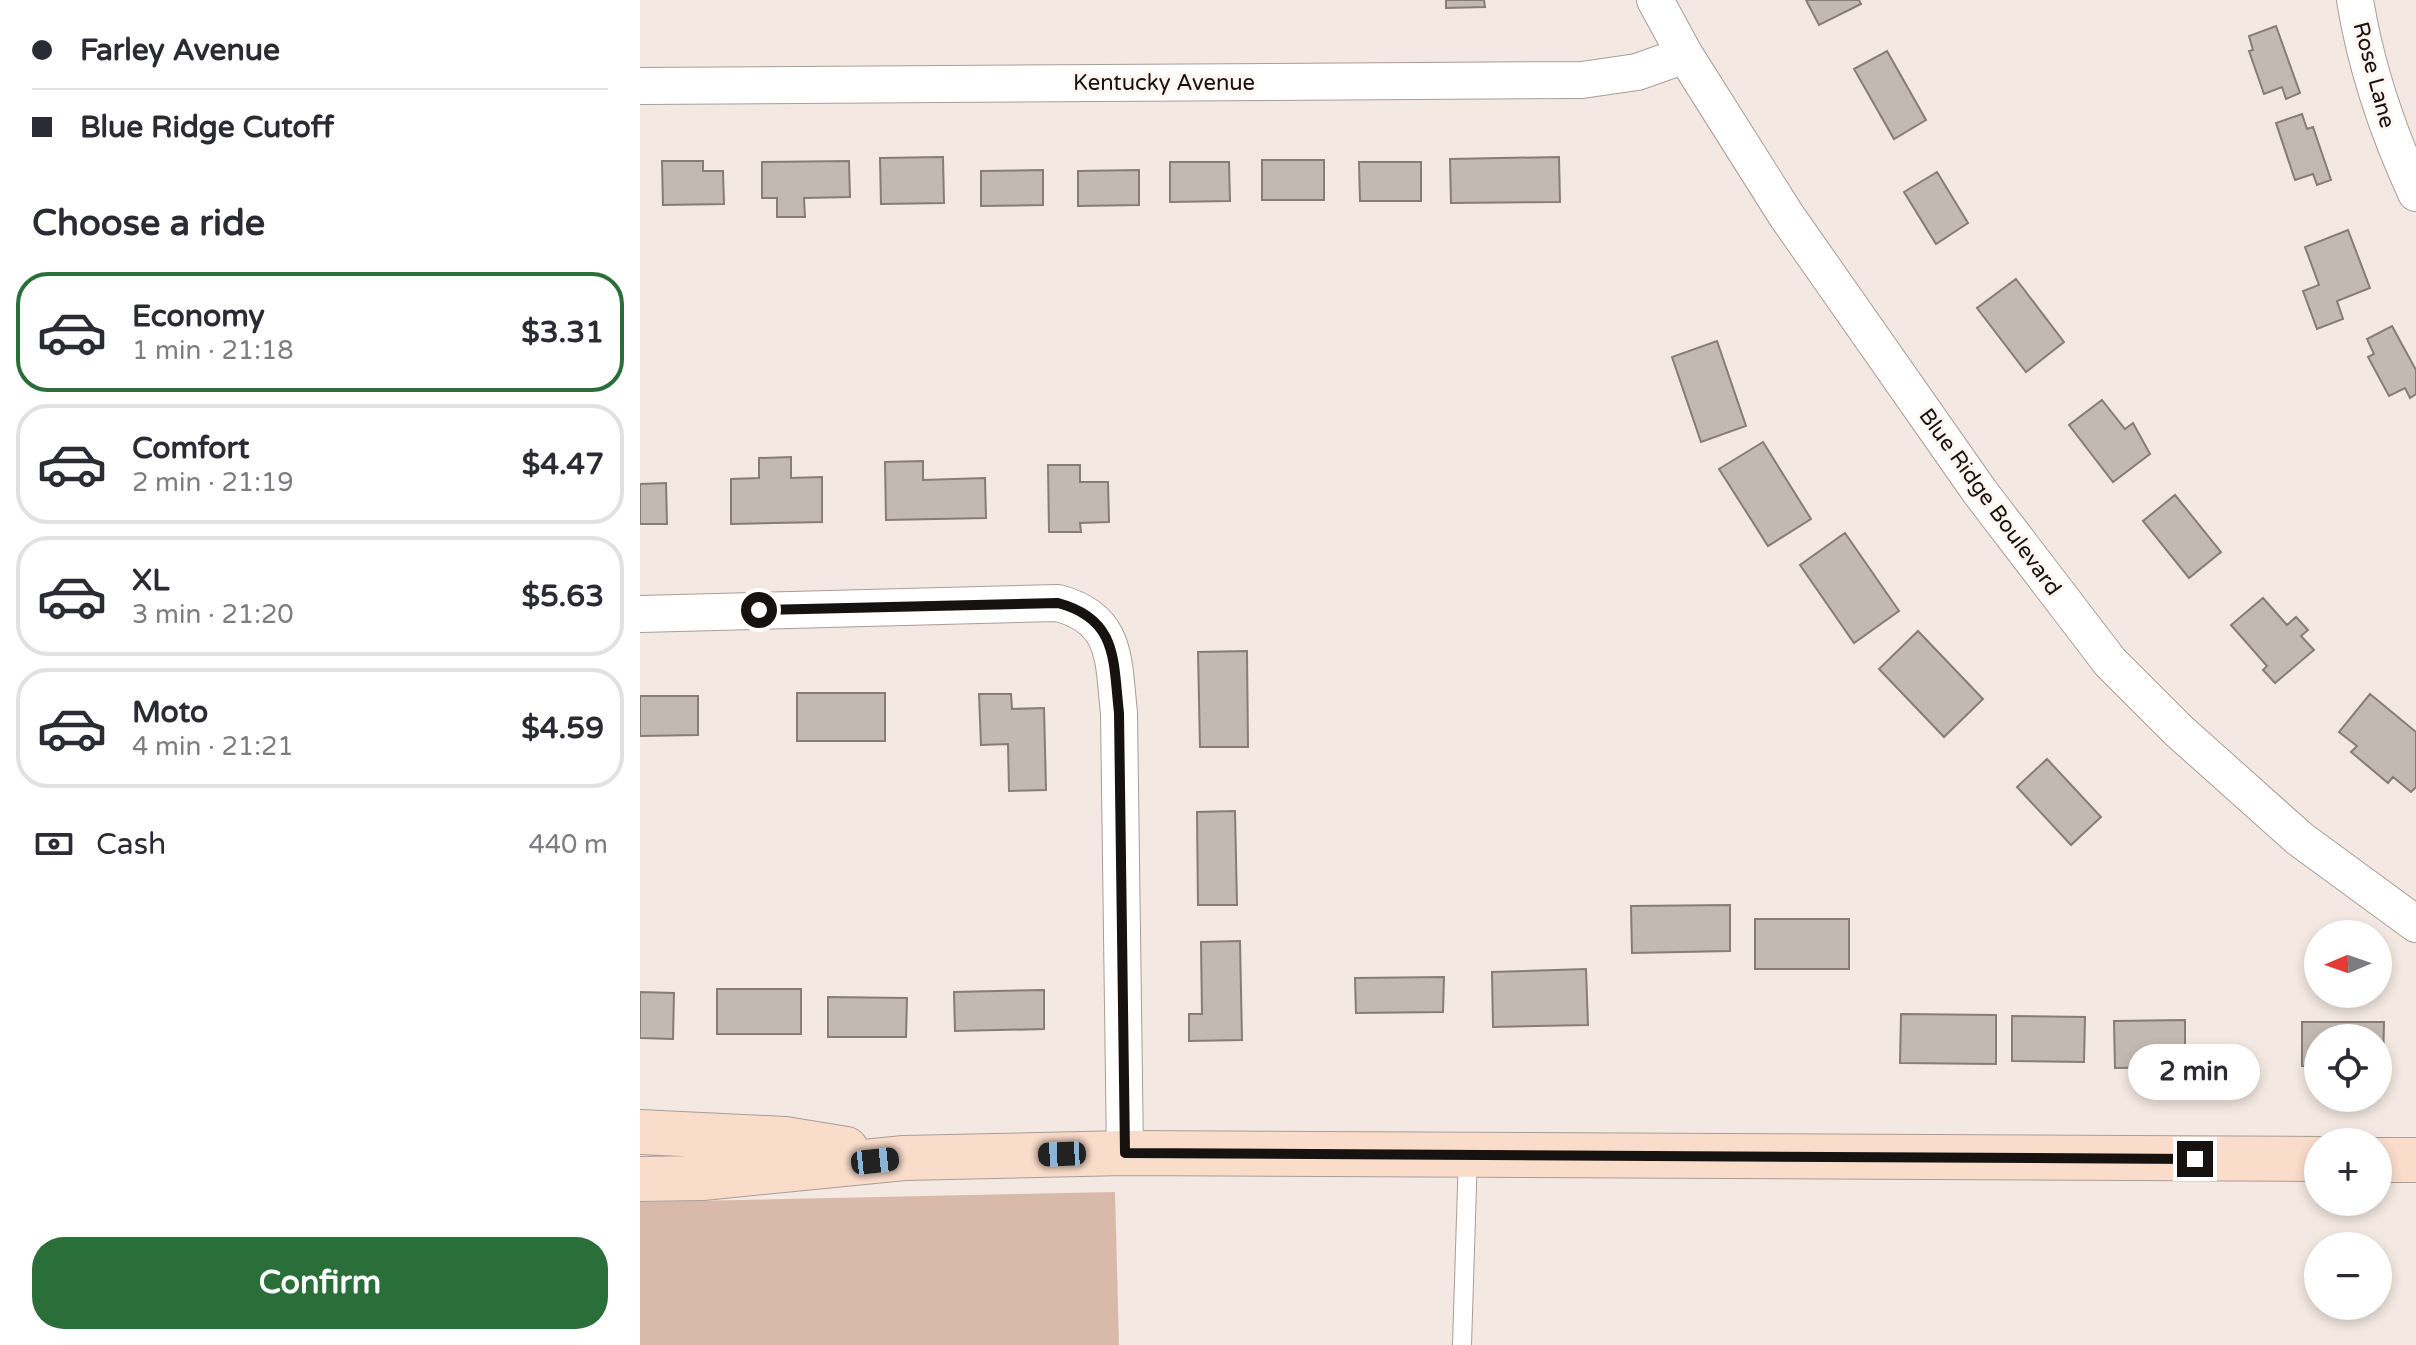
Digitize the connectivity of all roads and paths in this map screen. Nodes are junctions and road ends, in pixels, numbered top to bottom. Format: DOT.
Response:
graph roads {
  1 [pos="1655,0"];
  2 [pos="2355,0"];
  3 [pos="1685,55"];
  4 [pos="640,86"];
  5 [pos="2416,193"];
  6 [pos="640,614"];
  7 [pos="2416,924"];
  8 [pos="640,1132"];
  9 [pos="1125,1153"];
  10 [pos="1468,1154"];
  11 [pos="904,1158"];
  12 [pos="2304,1159"];
  13 [pos="2392,1160"];
  14 [pos="2416,1160"];
  15 [pos="640,1179"];
  16 [pos="1462,1345"];
  1 -- 3 [label="street, Blue Ridge Boulevard"];
  2 -- 5 [label="street, Rose Lane"];
  3 -- 4 [label="street, Kentucky Avenue"];
  3 -- 7 [label="street, Blue Ridge Boulevard"];
  6 -- 9 [label="street"];
  8 -- 11 [label="main road"];
  9 -- 10 [label="main road"];
  9 -- 11 [label="main road"];
  10 -- 12 [label="main road"];
  10 -- 16 [label="lane"];
  11 -- 15 [label="main road"];
  13 -- 14 [label="main road"];
}
